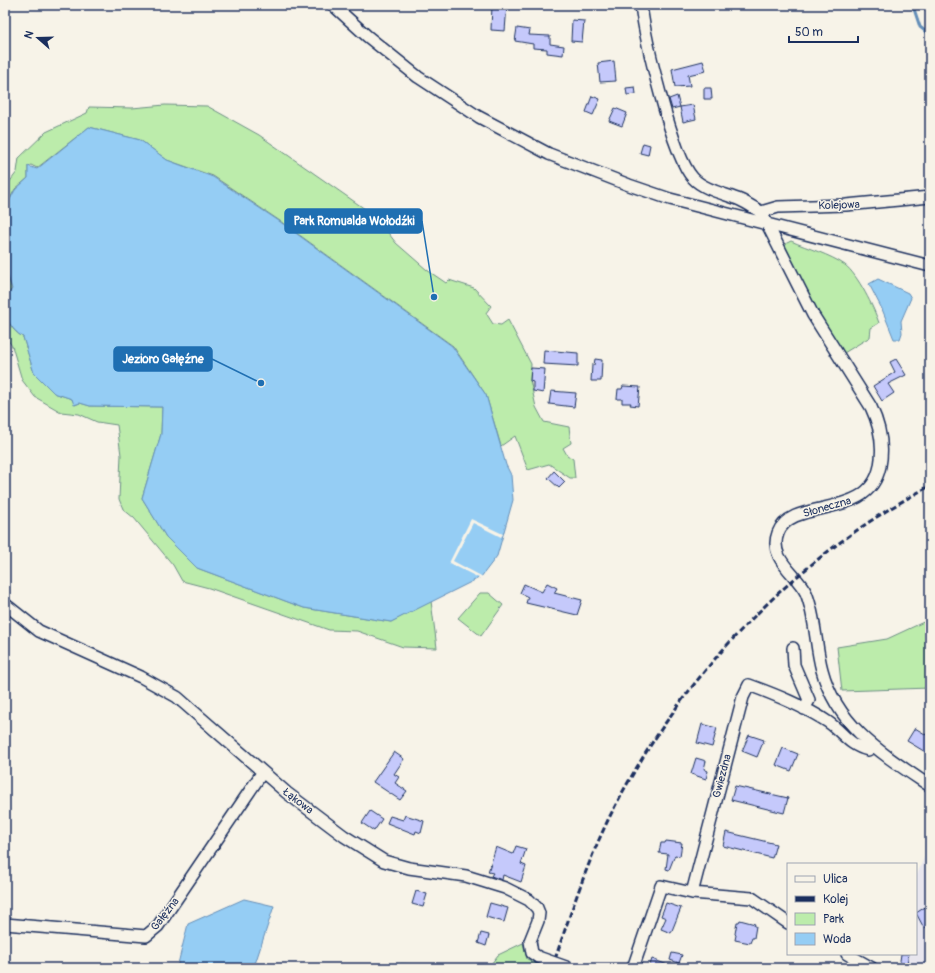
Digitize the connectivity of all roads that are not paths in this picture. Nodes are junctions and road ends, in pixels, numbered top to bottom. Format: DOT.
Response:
graph roads {
  1 [pos="333,5"];
  2 [pos="641,5"];
  3 [pos="930,197"];
  4 [pos="761,212"];
  5 [pos="766,223"];
  6 [pos="930,266"];
  7 [pos="5,604"];
  8 [pos="793,648"];
  9 [pos="804,709"];
  10 [pos="872,747"];
  11 [pos="262,773"];
  12 [pos="930,786"];
  13 [pos="692,893"];
  14 [pos="787,922"];
  15 [pos="5,924"];
  16 [pos="849,955"];
  17 [pos="569,968"];
  18 [pos="632,968"];
  19 [pos="872,968"];
  1 -- 5 [label="street"];
  2 -- 4 [label="street"];
  3 -- 4 [label="street, Kolejowa"];
  4 -- 5 [label="street"];
  5 -- 6 [label="street"];
  5 -- 10 [label="street, Słoneczna"];
  7 -- 11 [label="street, Łąkowa"];
  8 -- 9 [label="street"];
  9 -- 10 [label="street, Gwiezdna"];
  9 -- 13 [label="street, Gwiezdna"];
  10 -- 12 [label="street, Słoneczna"];
  11 -- 15 [label="street, Gałęźna"];
  11 -- 17 [label="street, Łąkowa, bridge"];
  13 -- 14 [label="street"];
  13 -- 18 [label="street"];
  16 -- 19 [label="street"];
}
